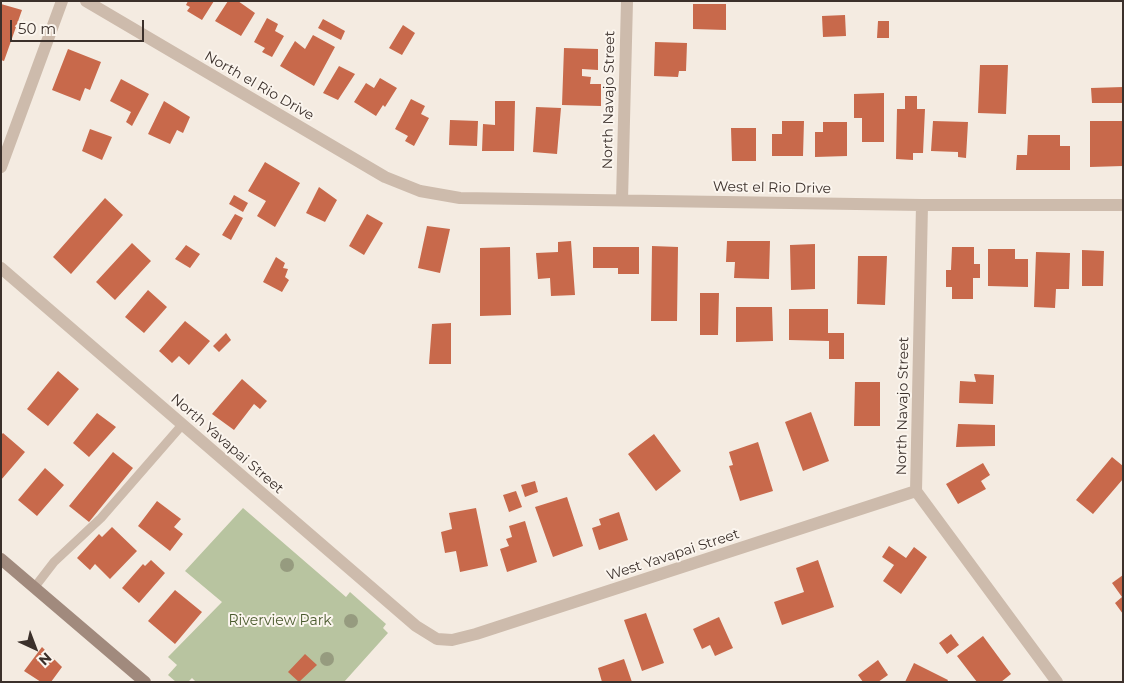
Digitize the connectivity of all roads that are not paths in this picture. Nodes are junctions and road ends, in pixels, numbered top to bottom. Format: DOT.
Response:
graph roads {
  1 [pos="62,1"];
  2 [pos="86,1"];
  3 [pos="626,1"];
  4 [pos="1,167"];
  5 [pos="420,191"];
  6 [pos="622,200"];
  7 [pos="922,205"];
  8 [pos="1123,205"];
  9 [pos="1,268"];
  10 [pos="182,425"];
  11 [pos="916,491"];
  12 [pos="1,559"];
  13 [pos="34,588"];
  14 [pos="437,639"];
  15 [pos="145,682"];
  16 [pos="1057,682"];
  1 -- 4 [label="street"];
  2 -- 5 [label="street, North el Rio Drive"];
  3 -- 6 [label="street, North Navajo Street"];
  5 -- 6 [label="street, West el Rio Drive"];
  6 -- 7 [label="street, West el Rio Drive"];
  7 -- 8 [label="street, West el Rio Drive"];
  7 -- 11 [label="street, North Navajo Street"];
  9 -- 10 [label="street, North Yavapai Street"];
  10 -- 13 [label="lane"];
  10 -- 14 [label="street, North Yavapai Street"];
  11 -- 14 [label="street, West Yavapai Street"];
  11 -- 16 [label="street, North Navajo Street"];
  12 -- 13 [label="street"];
  13 -- 15 [label="street"];
}
